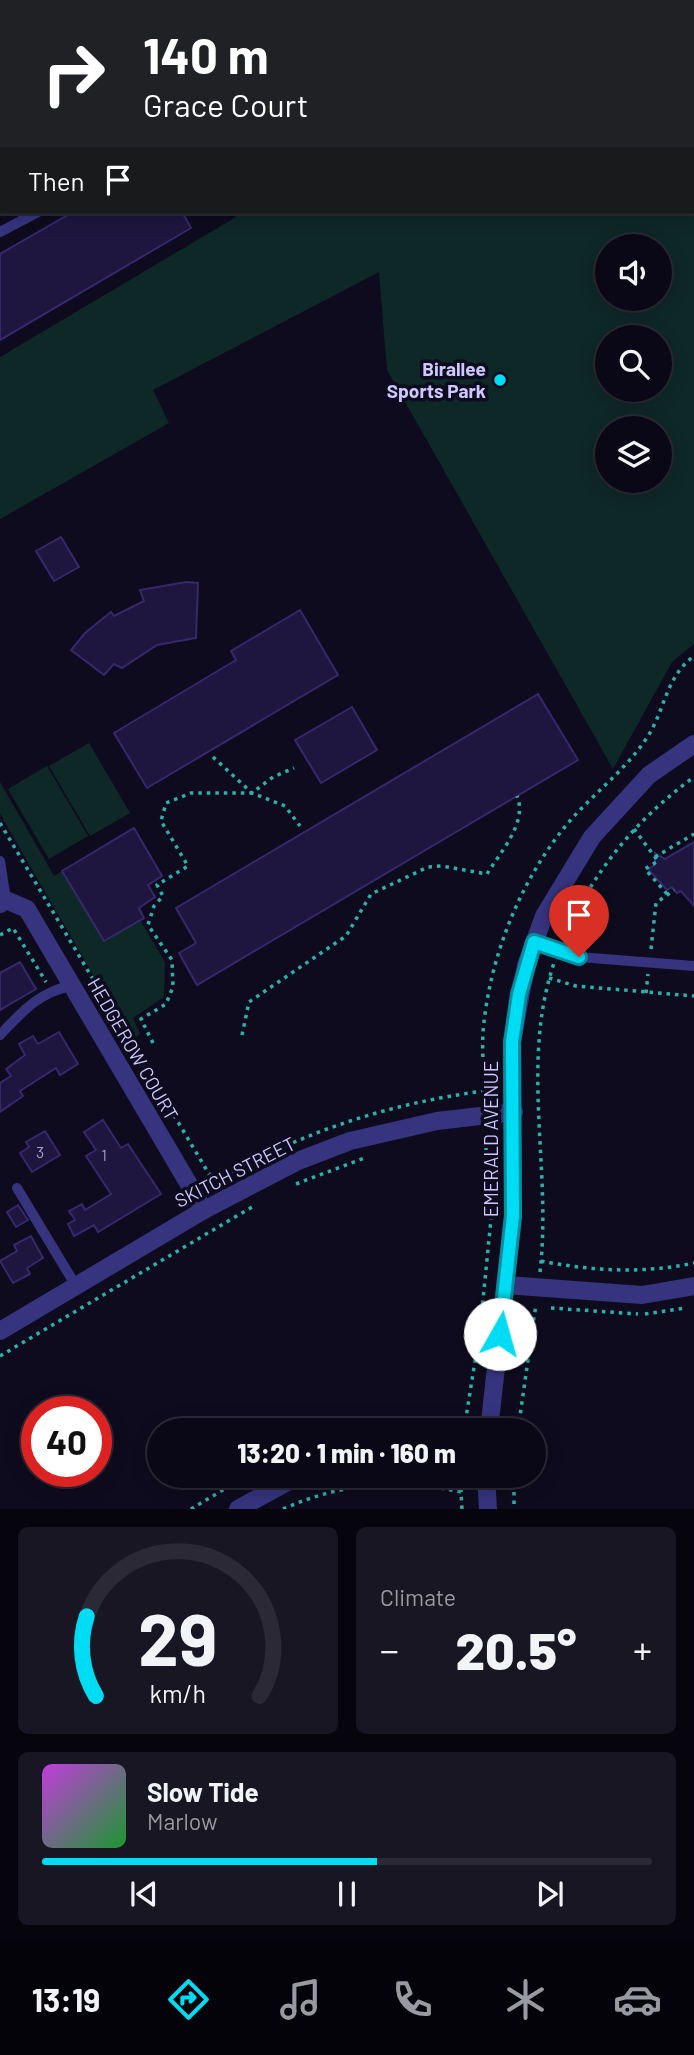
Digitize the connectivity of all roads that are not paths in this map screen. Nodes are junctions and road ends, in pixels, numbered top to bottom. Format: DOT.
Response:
graph roads {
  1 [pos="34,214"];
  2 [pos="0,232"];
  3 [pos="694,744"];
  4 [pos="0,861"];
  5 [pos="3,902"];
  6 [pos="534,942"];
  7 [pos="694,966"];
  8 [pos="71,985"];
  9 [pos="0,1035"];
  10 [pos="514,1112"];
  11 [pos="17,1188"];
  12 [pos="204,1209"];
  13 [pos="506,1285"];
  14 [pos="76,1286"];
  15 [pos="694,1286"];
  16 [pos="0,1331"];
  17 [pos="490,1418"];
  18 [pos="276,1488"];
  19 [pos="487,1488"];
  20 [pos="238,1509"];
  21 [pos="488,1509"];
  1 -- 2 [label="lane"];
  3 -- 6 [label="street, EMERALD AVENUE"];
  4 -- 5 [label="lane"];
  5 -- 8 [label="street, HEDGEROW COURT"];
  6 -- 7 [label="lane"];
  6 -- 10 [label="street, EMERALD AVENUE"];
  8 -- 9 [label="lane"];
  8 -- 12 [label="street, HEDGEROW COURT"];
  10 -- 12 [label="street, SKITCH STREET"];
  10 -- 13 [label="street, EMERALD AVENUE"];
  11 -- 14 [label="lane"];
  12 -- 14 [label="street, SKITCH STREET"];
  13 -- 15 [label="street"];
  13 -- 17 [label="street, EMERALD AVENUE"];
  14 -- 16 [label="street, SKITCH STREET"];
  18 -- 20 [label="street"];
  19 -- 21 [label="street"];
}
